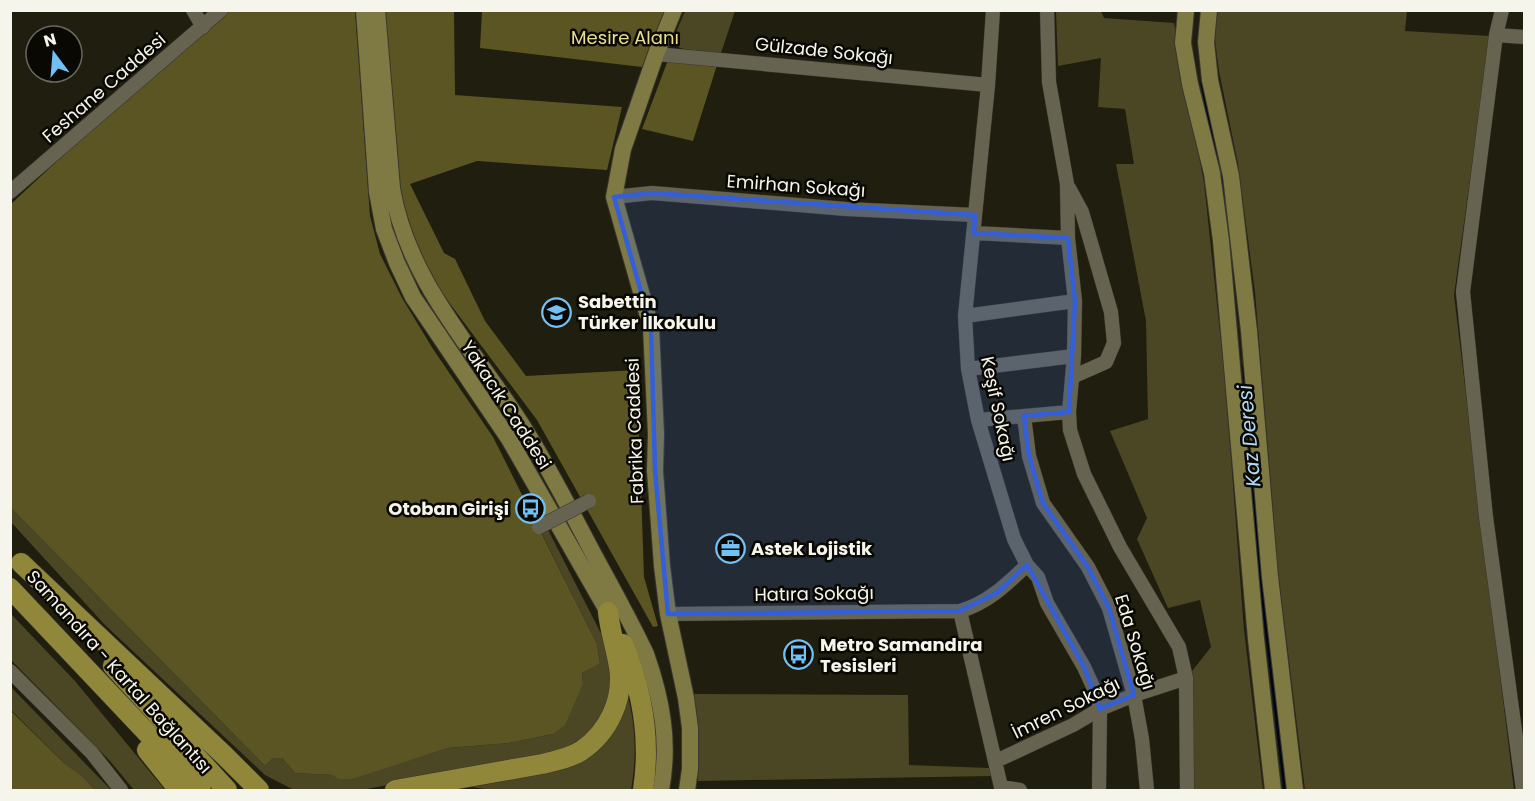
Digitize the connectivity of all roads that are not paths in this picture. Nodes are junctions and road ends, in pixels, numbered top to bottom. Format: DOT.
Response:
graph roads {
  1 [pos="193,10"];
  2 [pos="221,10"];
  3 [pos="364,10"];
  4 [pos="377,10"];
  5 [pos="674,10"];
  6 [pos="993,10"];
  7 [pos="1047,10"];
  8 [pos="1186,10"];
  9 [pos="1209,10"];
  10 [pos="1502,10"];
  11 [pos="203,27"];
  12 [pos="1496,35"];
  13 [pos="1524,37"];
  14 [pos="656,54"];
  15 [pos="988,85"];
  16 [pos="1067,184"];
  17 [pos="10,192"];
  18 [pos="614,197"];
  19 [pos="975,215"];
  20 [pos="974,233"];
  21 [pos="1068,238"];
  22 [pos="1075,302"];
  23 [pos="965,316"];
  24 [pos="1074,356"];
  25 [pos="969,369"];
  26 [pos="1072,377"];
  27 [pos="1069,412"];
  28 [pos="1024,416"];
  29 [pos="978,420"];
  30 [pos="589,501"];
  31 [pos="540,526"];
  32 [pos="16,558"];
  33 [pos="1028,565"];
  34 [pos="17,595"];
  35 [pos="960,611"];
  36 [pos="608,612"];
  37 [pos="668,614"];
  38 [pos="10,671"];
  39 [pos="1186,678"];
  40 [pos="1134,695"];
  41 [pos="686,698"];
  42 [pos="1100,709"];
  43 [pos="224,755"];
  44 [pos="152,756"];
  45 [pos="996,761"];
  46 [pos="121,790"];
  47 [pos="174,790"];
  48 [pos="179,790"];
  49 [pos="201,790"];
  50 [pos="227,790"];
  51 [pos="259,790"];
  52 [pos="274,790"];
  53 [pos="395,790"];
  54 [pos="643,790"];
  55 [pos="662,790"];
  56 [pos="687,790"];
  57 [pos="1020,790"];
  58 [pos="1099,790"];
  59 [pos="1147,790"];
  60 [pos="1187,790"];
  61 [pos="1274,790"];
  62 [pos="1295,790"];
  63 [pos="1523,790"];
  1 -- 11 [label="street"];
  2 -- 11 [label="street, Feshane Caddesi"];
  3 -- 36 [label="main road, Yakacık Caddesi"];
  4 -- 55 [label="main road, Yakacık Caddesi"];
  5 -- 14 [label="main road, Fabrika Caddesi"];
  6 -- 15 [label="street, Keşif Sokağı"];
  7 -- 16 [label="street"];
  8 -- 61 [label="main road"];
  9 -- 62 [label="main road"];
  10 -- 12 [label="street"];
  11 -- 17 [label="street, Feshane Caddesi"];
  12 -- 13 [label="street"];
  12 -- 63 [label="street"];
  14 -- 15 [label="street, Gülzade Sokağı"];
  14 -- 18 [label="main road, Fabrika Caddesi"];
  15 -- 19 [label="street, Keşif Sokağı"];
  16 -- 21 [label="street"];
  16 -- 26 [label="street"];
  18 -- 19 [label="street, Emirhan Sokağı"];
  18 -- 37 [label="main road, Fabrika Caddesi"];
  19 -- 20 [label="street, Keşif Sokağı"];
  20 -- 21 [label="street"];
  20 -- 23 [label="street, Keşif Sokağı"];
  21 -- 22 [label="street"];
  22 -- 23 [label="street"];
  22 -- 24 [label="street"];
  23 -- 25 [label="street, Keşif Sokağı"];
  24 -- 25 [label="street"];
  24 -- 26 [label="street"];
  25 -- 29 [label="street, Keşif Sokağı"];
  26 -- 27 [label="street"];
  27 -- 28 [label="street"];
  27 -- 39 [label="street"];
  28 -- 29 [label="street"];
  28 -- 40 [label="street, Eda Sokağı"];
  29 -- 33 [label="street, Keşif Sokağı"];
  30 -- 31 [label="street, bridge"];
  32 -- 43 [label="highway"];
  32 -- 50 [label="highway, Samandıra - Kartal Bağlantısı"];
  33 -- 35 [label="street"];
  33 -- 42 [label="street, Keşif Sokağı"];
  34 -- 44 [label="highway"];
  34 -- 49 [label="highway, Samandıra - Kartal Bağlantısı"];
  35 -- 37 [label="street, Hatıra Sokağı"];
  35 -- 45 [label="street"];
  36 -- 53 [label="highway"];
  36 -- 54 [label="highway, Yakacık Caddesi"];
  37 -- 41 [label="main road, Fabrika Caddesi"];
  38 -- 46 [label="street"];
  39 -- 40 [label="street, İmren Sokağı"];
  39 -- 60 [label="street"];
  40 -- 42 [label="street, İmren Sokağı"];
  40 -- 59 [label="street, Eda Sokağı"];
  41 -- 55 [label="main road"];
  41 -- 56 [label="main road"];
  42 -- 45 [label="street, İmren Sokağı"];
  42 -- 58 [label="street, Keşif Sokağı"];
  43 -- 51 [label="highway"];
  43 -- 52 [label="highway"];
  44 -- 47 [label="highway"];
  44 -- 48 [label="highway"];
  45 -- 57 [label="street"];
}
